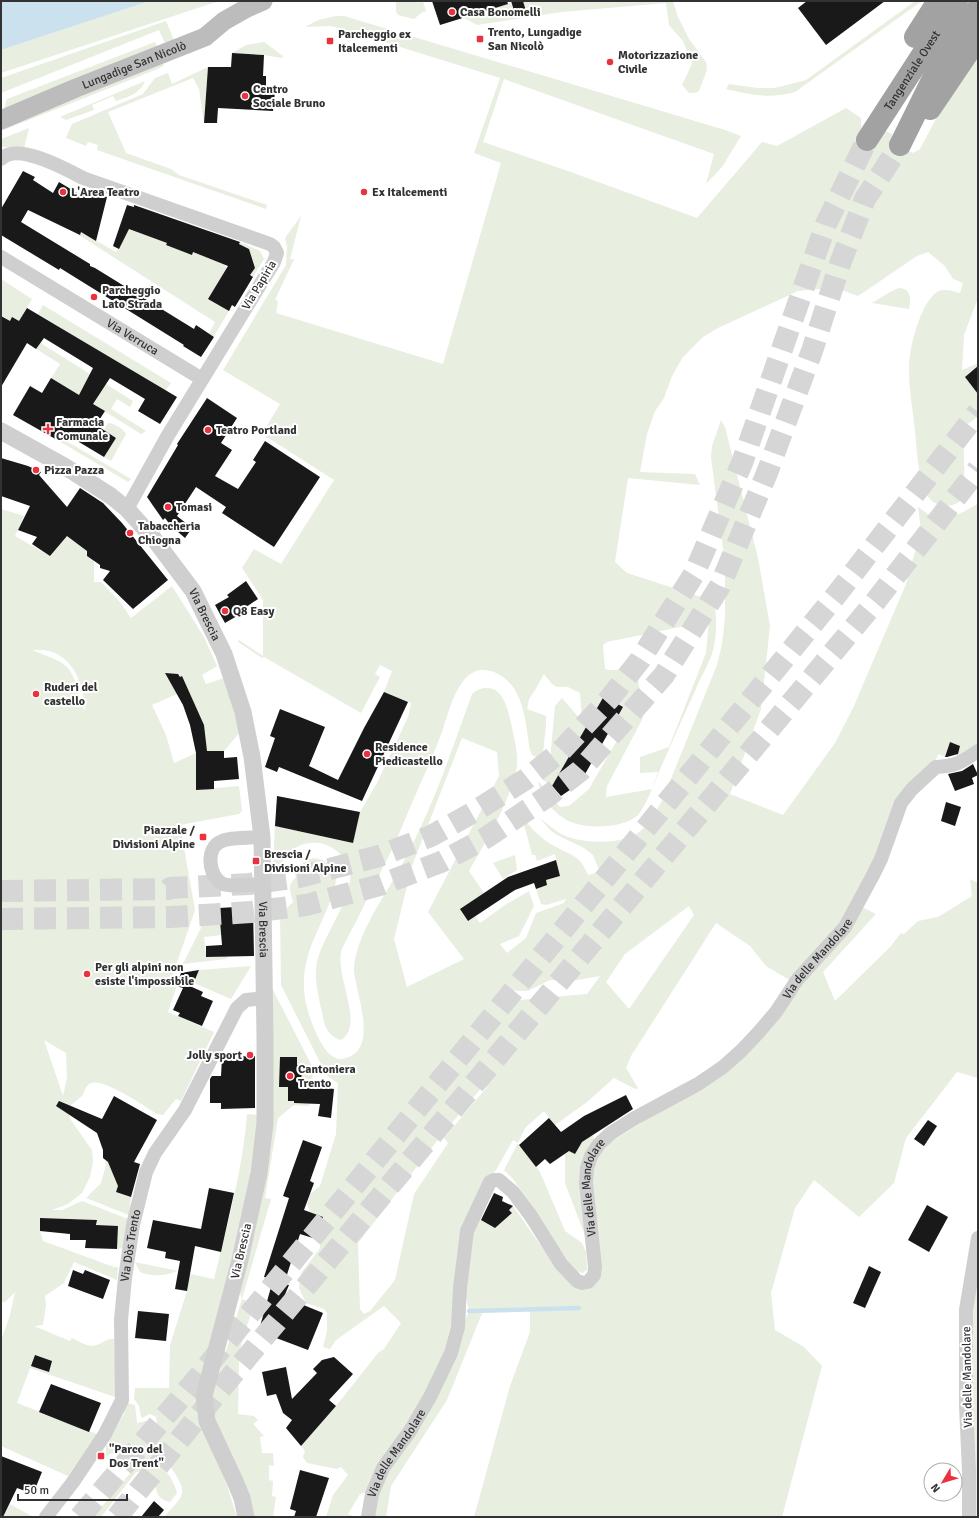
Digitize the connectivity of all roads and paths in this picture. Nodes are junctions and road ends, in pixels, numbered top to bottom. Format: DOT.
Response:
graph roads {
  1 [pos="263,1"];
  2 [pos="938,1"];
  3 [pos="957,1"];
  4 [pos="978,8"];
  5 [pos="978,38"];
  6 [pos="1,120"];
  7 [pos="1,160"];
  8 [pos="1,257"];
  9 [pos="202,379"];
  10 [pos="1,431"];
  11 [pos="127,509"];
  12 [pos="978,751"];
  13 [pos="262,837"];
  14 [pos="264,884"];
  15 [pos="265,998"];
  16 [pos="978,1238"];
  17 [pos="46,1517"];
  18 [pos="246,1517"];
  19 [pos="368,1517"];
  20 [pos="969,1517"];
  1 -- 6 [label="main road, Lungadige San Nicolò"];
  2 -- 3 [label="highway, Tangenziale Ovest"];
  4 -- 5 [label="highway, Tangenziale Ovest"];
  7 -- 9 [label="street, Via Papiria"];
  8 -- 9 [label="street, Via Verruca"];
  9 -- 11 [label="street, Via Papiria"];
  10 -- 11 [label="street, Via Brescia"];
  11 -- 13 [label="street, Via Brescia"];
  12 -- 19 [label="street, Via delle Mandolare"];
  13 -- 14 [label="street, Via Brescia"];
  13 -- 14 [label="street"];
  14 -- 15 [label="street, Via Brescia"];
  15 -- 17 [label="street, Via Dòs Trento"];
  15 -- 18 [label="street, Via Brescia"];
  16 -- 20 [label="street, Via delle Mandolare"];
}
